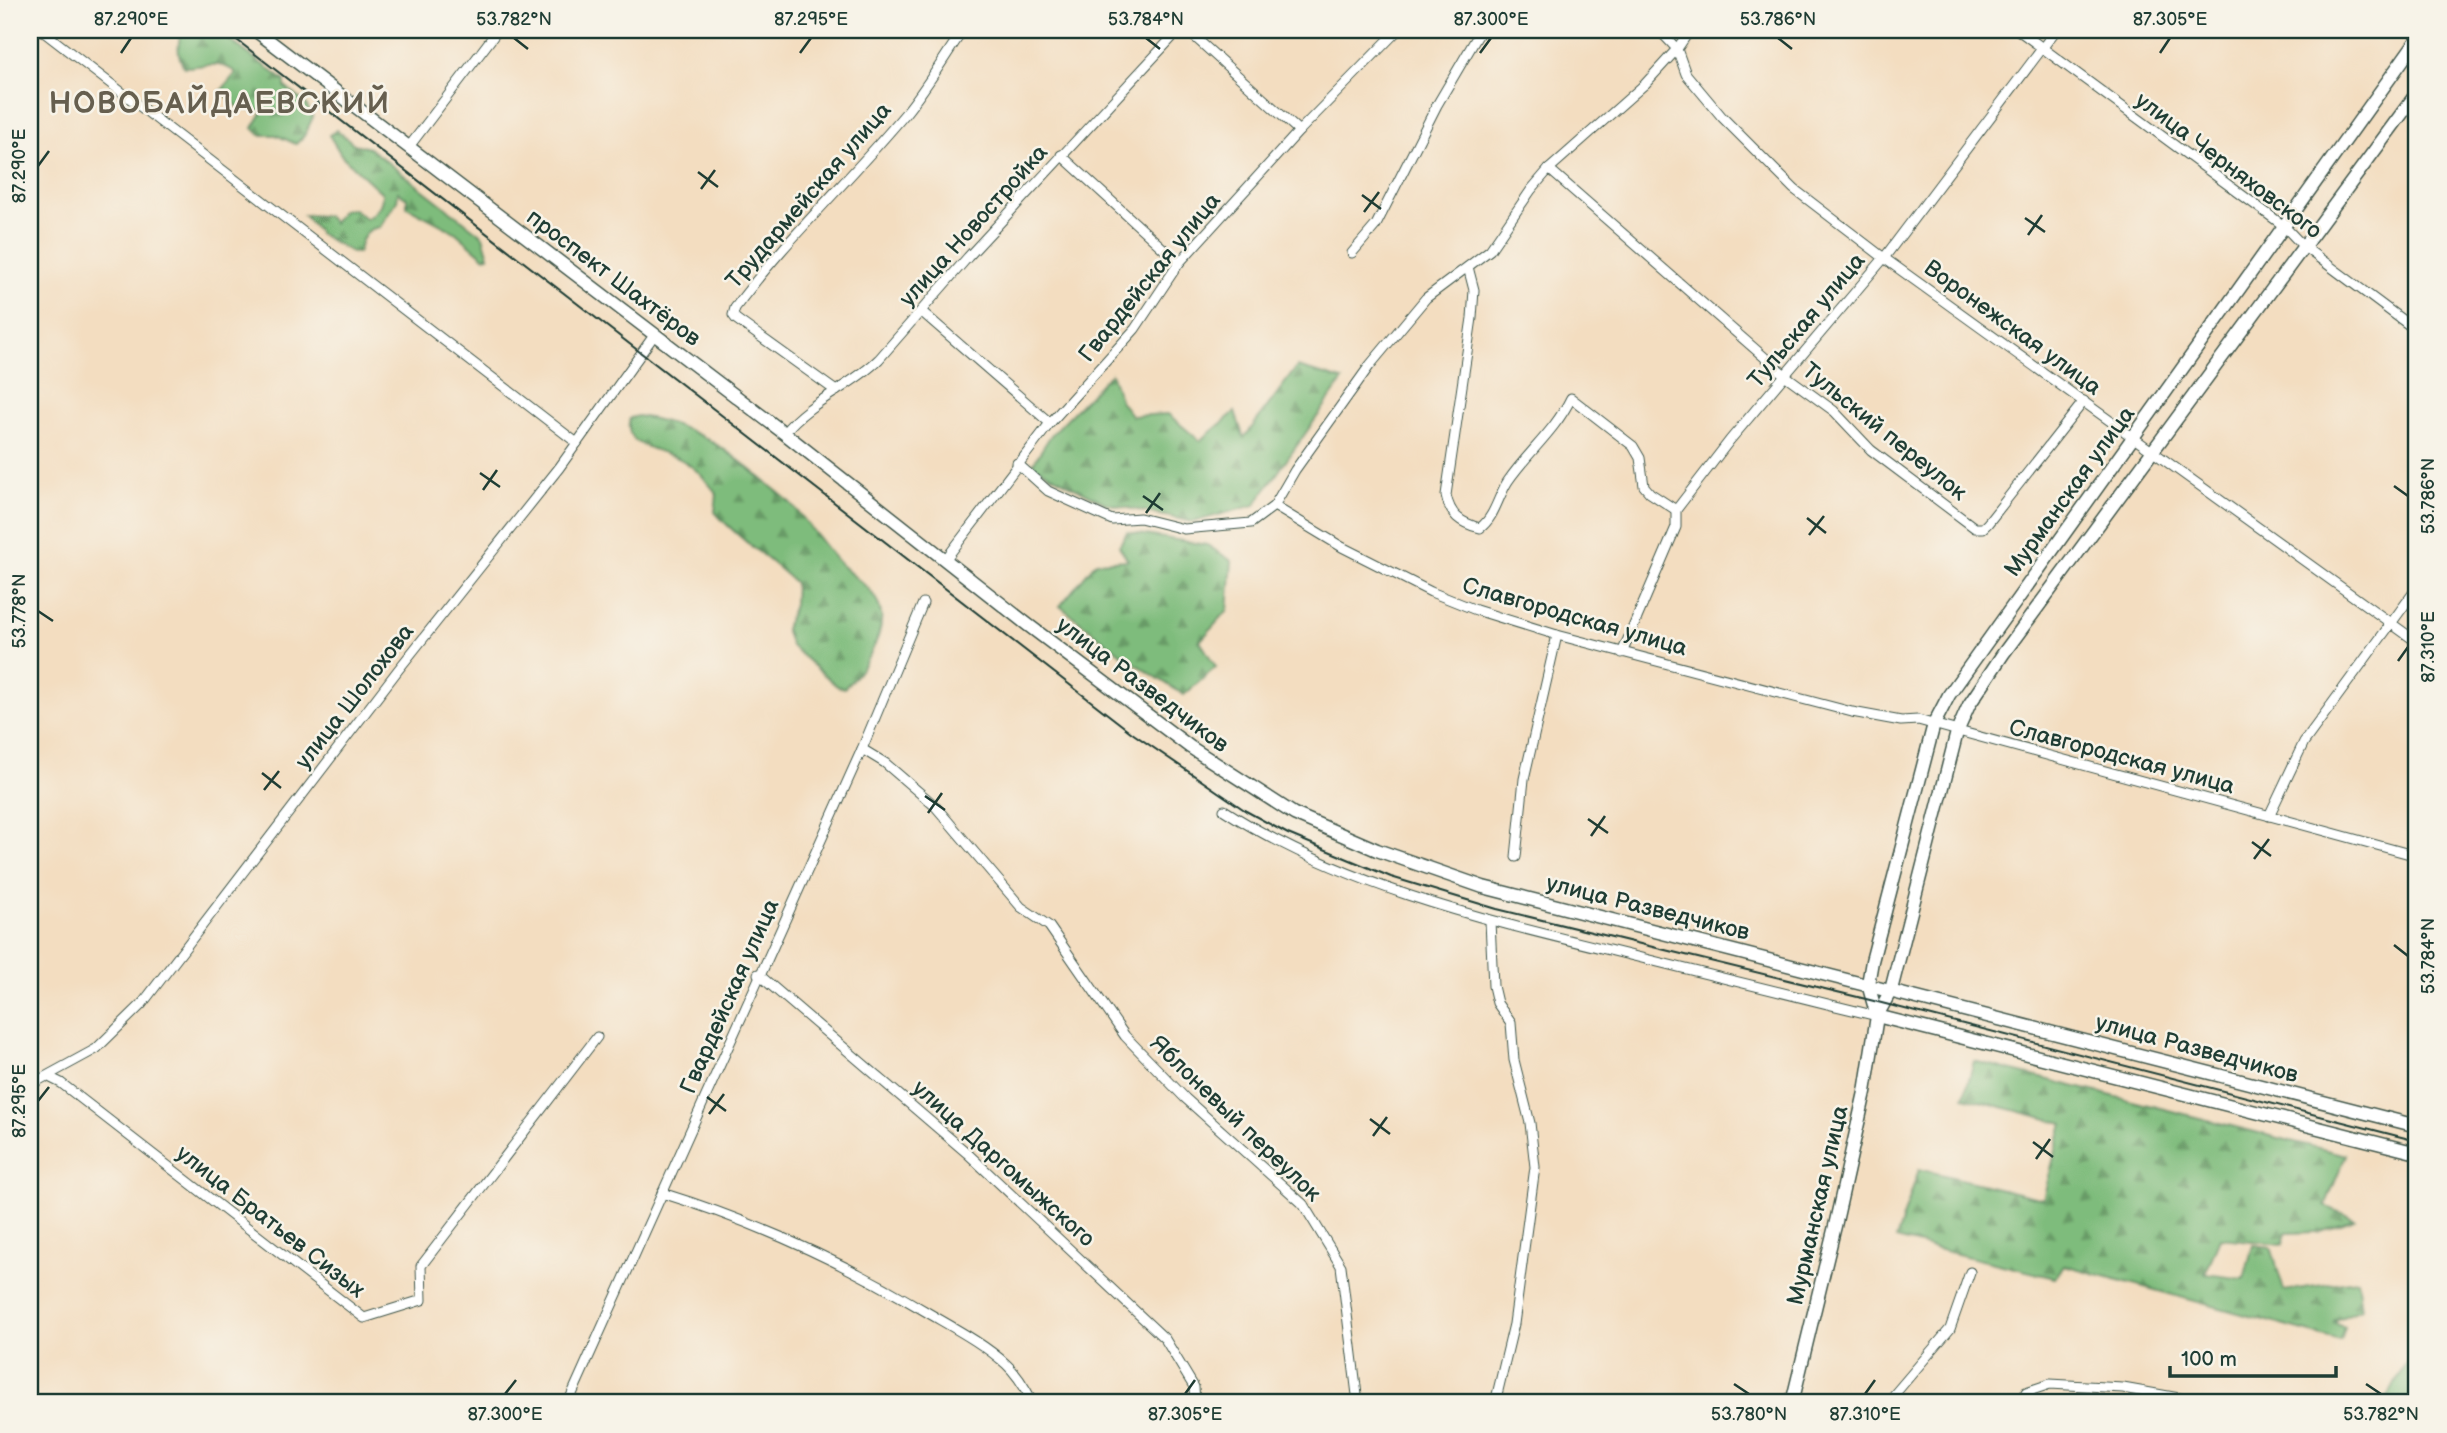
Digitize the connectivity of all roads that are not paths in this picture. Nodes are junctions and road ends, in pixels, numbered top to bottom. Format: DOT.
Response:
graph roads {
  1 [pos="41,30"];
  2 [pos="255,30"];
  3 [pos="498,30"];
  4 [pos="963,30"];
  5 [pos="1178,30"];
  6 [pos="1187,30"];
  7 [pos="1398,30"];
  8 [pos="1481,30"];
  9 [pos="1659,30"];
  10 [pos="1690,30"];
  11 [pos="2018,30"];
  12 [pos="2056,30"];
  13 [pos="2417,40"];
  14 [pos="2042,47"];
  15 [pos="1677,49"];
  16 [pos="2417,93"];
  17 [pos="1299,131"];
  18 [pos="408,148"];
  19 [pos="1061,156"];
  20 [pos="1549,169"];
  21 [pos="2284,226"];
  22 [pos="2303,246"];
  23 [pos="1352,253"];
  24 [pos="1884,258"];
  25 [pos="1179,263"];
  26 [pos="1468,267"];
  27 [pos="921,310"];
  28 [pos="2417,331"];
  29 [pos="655,334"];
  30 [pos="1786,376"];
  31 [pos="836,391"];
  32 [pos="2084,401"];
  33 [pos="1050,423"];
  34 [pos="784,433"];
  35 [pos="2133,438"];
  36 [pos="577,443"];
  37 [pos="2154,452"];
  38 [pos="1017,463"];
  39 [pos="1274,506"];
  40 [pos="1676,510"];
  41 [pos="945,561"];
  42 [pos="2417,588"];
  43 [pos="923,603"];
  44 [pos="2392,623"];
  45 [pos="1557,635"];
  46 [pos="2417,642"];
  47 [pos="1622,653"];
  48 [pos="1934,724"];
  49 [pos="1957,732"];
  50 [pos="862,749"];
  51 [pos="1224,810"];
  52 [pos="2269,816"];
  53 [pos="2417,856"];
  54 [pos="1516,857"];
  55 [pos="1490,921"];
  56 [pos="758,974"];
  57 [pos="1868,985"];
  58 [pos="1891,990"];
  59 [pos="1877,1016"];
  60 [pos="597,1037"];
  61 [pos="49,1077"];
  62 [pos="30,1085"];
  63 [pos="2417,1126"];
  64 [pos="2417,1153"];
  65 [pos="662,1193"];
  66 [pos="1970,1272"];
  67 [pos="568,1403"];
  68 [pos="1033,1403"];
  69 [pos="1195,1403"];
  70 [pos="1358,1403"];
  71 [pos="1494,1403"];
  72 [pos="1792,1403"];
  73 [pos="1887,1403"];
  74 [pos="2021,1403"];
  75 [pos="2207,1403"];
  1 -- 36 [label="street"];
  2 -- 18 [label="main road, проспект Шахтёров"];
  3 -- 18 [label="street"];
  4 -- 31 [label="street, Трудармейская улица"];
  5 -- 19 [label="street, улица Новостройка"];
  6 -- 17 [label="street"];
  7 -- 17 [label="street, Гвардейская улица"];
  8 -- 23 [label="street"];
  9 -- 15 [label="street, Воронежская улица"];
  10 -- 15 [label="street"];
  11 -- 14 [label="street, улица Черняховского"];
  12 -- 14 [label="street, Тульская улица"];
  13 -- 21 [label="main road, Мурманская улица"];
  14 -- 21 [label="street, улица Черняховского"];
  14 -- 24 [label="street, Тульская улица"];
  15 -- 20 [label="street"];
  15 -- 24 [label="street, Воронежская улица"];
  16 -- 22 [label="main road, Мурманская улица"];
  17 -- 25 [label="street, Гвардейская улица"];
  18 -- 29 [label="main road, проспект Шахтёров"];
  19 -- 25 [label="street"];
  19 -- 27 [label="street, улица Новостройка"];
  20 -- 26 [label="street"];
  20 -- 30 [label="street, Тульский переулок"];
  21 -- 22 [label="street, улица Черняховского"];
  21 -- 35 [label="main road, Мурманская улица"];
  22 -- 28 [label="street, улица Черняховского"];
  22 -- 37 [label="main road, Мурманская улица"];
  24 -- 30 [label="street, Тульская улица"];
  24 -- 32 [label="street, Воронежская улица"];
  25 -- 33 [label="street, Гвардейская улица"];
  26 -- 39 [label="street"];
  26 -- 40 [label="street"];
  27 -- 31 [label="street, улица Новостройка"];
  27 -- 33 [label="street"];
  29 -- 34 [label="main road, проспект Шахтёров"];
  29 -- 36 [label="street, улица Шолохова"];
  30 -- 32 [label="street, Тульский переулок"];
  30 -- 40 [label="street, Тульская улица"];
  31 -- 34 [label="street, улица Новостройка"];
  32 -- 35 [label="street, Воронежская улица"];
  33 -- 38 [label="street, Гвардейская улица"];
  34 -- 41 [label="main road, проспект Шахтёров"];
  35 -- 37 [label="street, Воронежская улица"];
  35 -- 48 [label="main road, Мурманская улица"];
  36 -- 61 [label="street, улица Шолохова"];
  37 -- 44 [label="street, Воронежская улица"];
  37 -- 49 [label="main road, Мурманская улица"];
  38 -- 39 [label="street"];
  38 -- 41 [label="street, Гвардейская улица"];
  39 -- 45 [label="street, Славгородская улица"];
  40 -- 47 [label="street, Тульская улица"];
  41 -- 57 [label="main road, улица Разведчиков"];
  42 -- 44 [label="street"];
  43 -- 50 [label="street, Гвардейская улица"];
  44 -- 46 [label="street, Воронежская улица"];
  44 -- 52 [label="street"];
  45 -- 47 [label="street, Славгородская улица"];
  45 -- 54 [label="street"];
  47 -- 48 [label="street, Славгородская улица"];
  48 -- 49 [label="street, Славгородская улица"];
  48 -- 57 [label="main road, Мурманская улица"];
  49 -- 52 [label="street, Славгородская улица"];
  49 -- 58 [label="main road, Мурманская улица"];
  50 -- 56 [label="street, Гвардейская улица"];
  50 -- 70 [label="street, Яблоневый переулок"];
  51 -- 55 [label="street, улица Разведчиков"];
  52 -- 53 [label="street, Славгородская улица"];
  55 -- 59 [label="street, улица Разведчиков"];
  55 -- 71 [label="street"];
  56 -- 65 [label="street, Гвардейская улица"];
  56 -- 69 [label="street, улица Даргомыжского"];
  57 -- 58 [label="main road, улица Разведчиков"];
  57 -- 59 [label="main road, Мурманская улица"];
  58 -- 59 [label="main road, Мурманская улица"];
  58 -- 63 [label="main road, улица Разведчиков"];
  59 -- 64 [label="main road, улица Разведчиков"];
  59 -- 72 [label="main road, Мурманская улица"];
  60 -- 61 [label="street, улица Братьев Сизых"];
  61 -- 62 [label="street, улица Шолохова"];
  65 -- 67 [label="street, Гвардейская улица"];
  65 -- 68 [label="street"];
  66 -- 73 [label="street"];
  74 -- 75 [label="street"];
}
